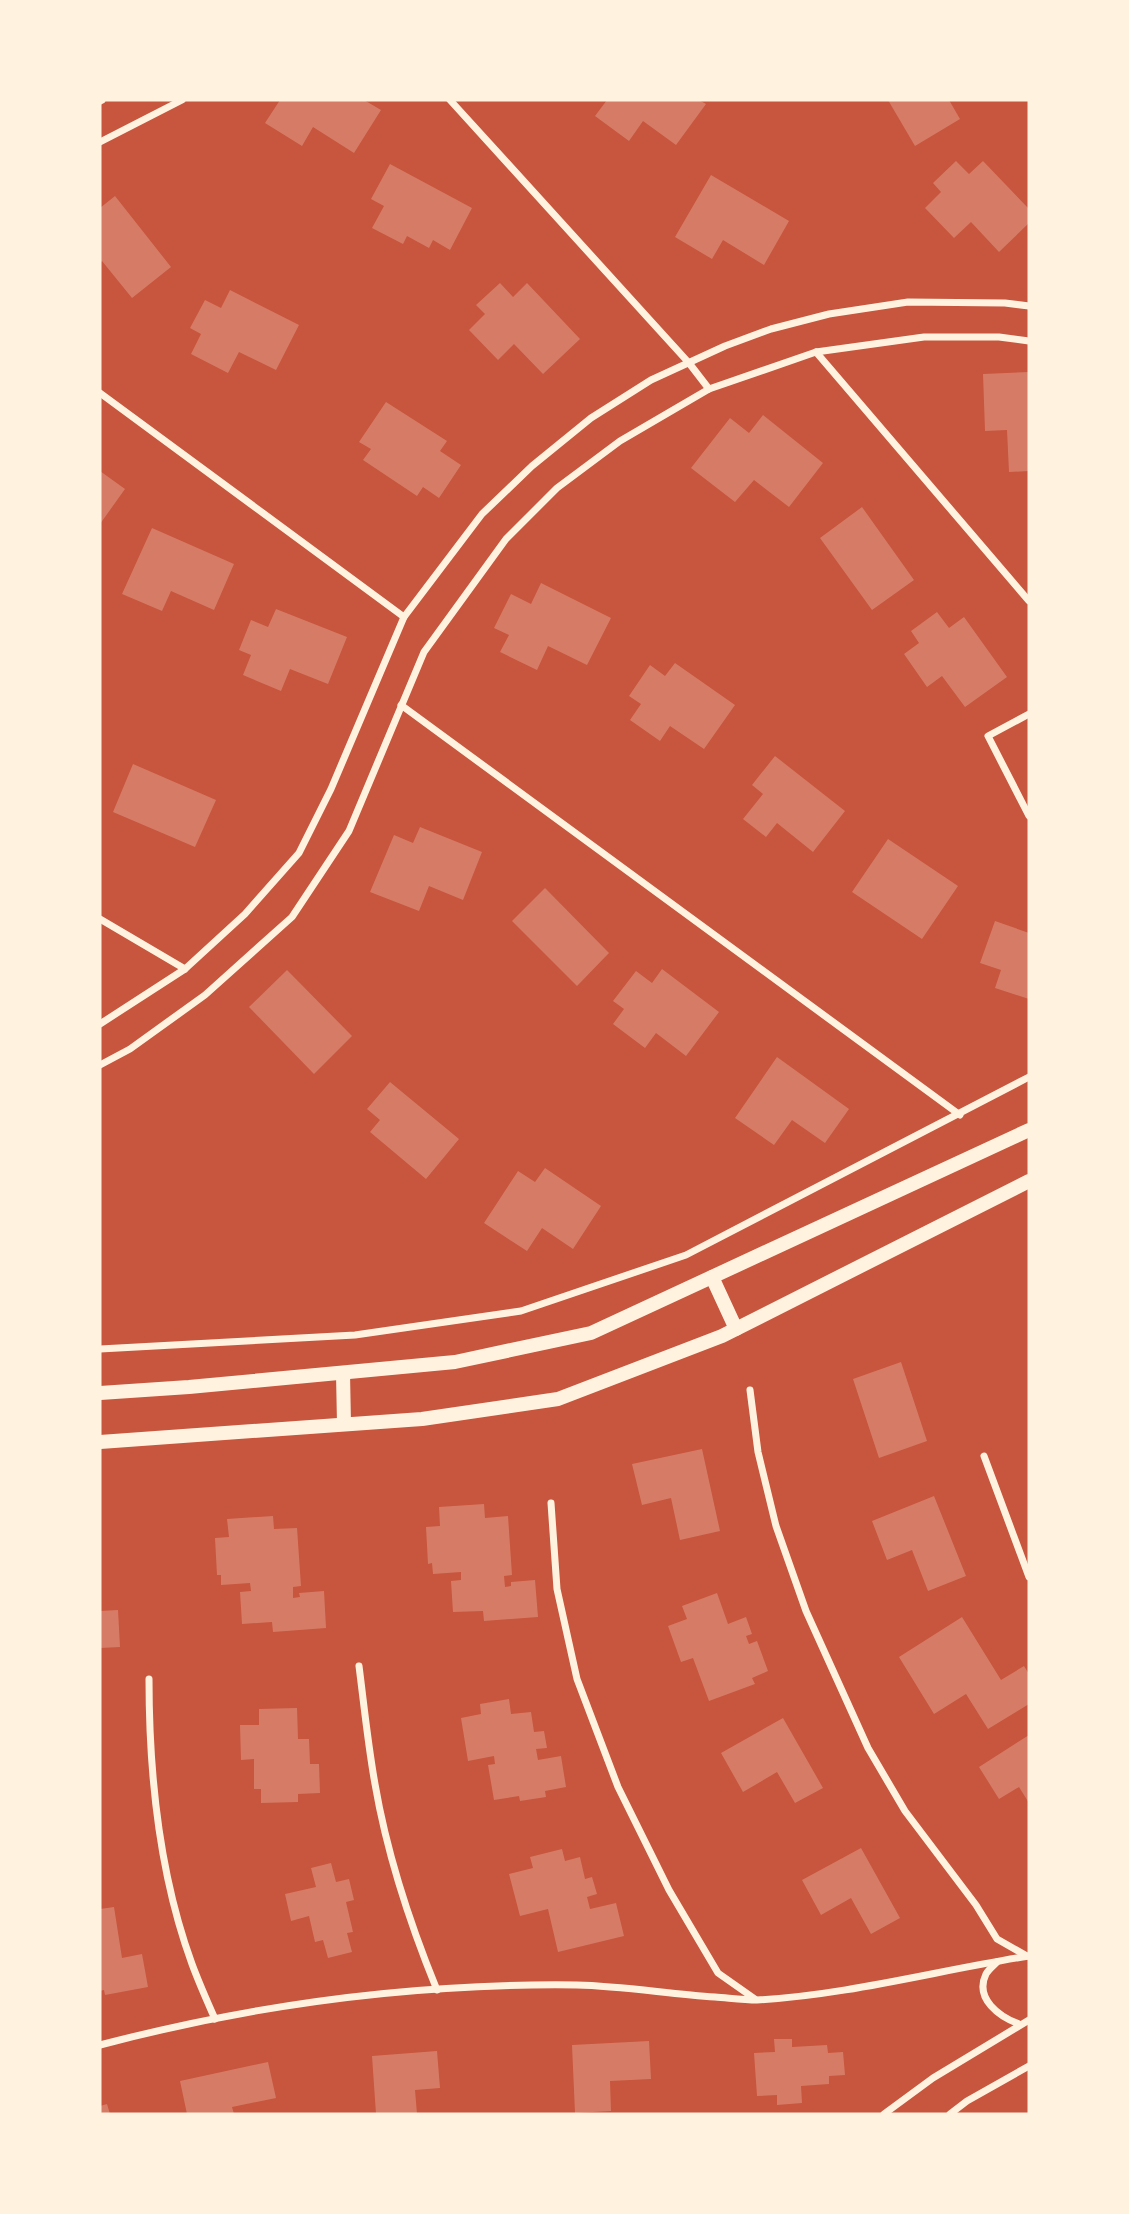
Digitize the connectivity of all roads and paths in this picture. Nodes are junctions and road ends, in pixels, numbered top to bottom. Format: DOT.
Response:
graph roads {
  1 [pos="182,100"];
  2 [pos="450,100"];
  3 [pos="100,142"];
  4 [pos="1029,306"];
  5 [pos="1029,341"];
  6 [pos="816,352"];
  7 [pos="689,363"];
  8 [pos="709,389"];
  9 [pos="100,393"];
  10 [pos="1029,601"];
  11 [pos="404,617"];
  12 [pos="401,705"];
  13 [pos="1029,714"];
  14 [pos="1029,816"];
  15 [pos="100,919"];
  16 [pos="185,969"];
  17 [pos="100,1024"];
  18 [pos="100,1065"];
  19 [pos="1029,1077"];
  20 [pos="960,1115"];
  21 [pos="1029,1130"];
  22 [pos="1029,1181"];
  23 [pos="712,1277"];
  24 [pos="736,1329"];
  25 [pos="100,1349"];
  26 [pos="343,1373"];
  27 [pos="750,1390"];
  28 [pos="100,1393"];
  29 [pos="344,1424"];
  30 [pos="100,1442"];
  31 [pos="984,1456"];
  32 [pos="551,1503"];
  33 [pos="1029,1577"];
  34 [pos="359,1666"];
  35 [pos="149,1679"];
  36 [pos="1028,1956"];
  37 [pos="998,1961"];
  38 [pos="438,1990"];
  39 [pos="755,2000"];
  40 [pos="215,2019"];
  41 [pos="1029,2020"];
  42 [pos="1019,2024"];
  43 [pos="100,2045"];
  44 [pos="1029,2066"];
  45 [pos="884,2114"];
  46 [pos="950,2114"];
  1 -- 3 [label="street"];
  2 -- 7 [label="street"];
  4 -- 7 [label="street"];
  5 -- 6 [label="street"];
  6 -- 8 [label="street"];
  6 -- 10 [label="street"];
  7 -- 8 [label="street"];
  7 -- 11 [label="street"];
  8 -- 12 [label="street"];
  9 -- 11 [label="street"];
  11 -- 16 [label="street"];
  12 -- 18 [label="street"];
  12 -- 20 [label="street"];
  13 -- 14 [label="street"];
  15 -- 16 [label="street"];
  16 -- 17 [label="street"];
  19 -- 20 [label="street"];
  20 -- 25 [label="street"];
  21 -- 23 [label="main road"];
  22 -- 24 [label="main road"];
  23 -- 24 [label="main road"];
  23 -- 26 [label="main road"];
  24 -- 29 [label="main road"];
  26 -- 28 [label="main road"];
  26 -- 29 [label="main road"];
  27 -- 36 [label="street"];
  29 -- 30 [label="main road"];
  31 -- 33 [label="street"];
  32 -- 39 [label="street"];
  34 -- 38 [label="street"];
  35 -- 40 [label="street"];
  36 -- 37 [label="street"];
  37 -- 39 [label="street"];
  37 -- 42 [label="street"];
  38 -- 39 [label="street"];
  38 -- 40 [label="street"];
  40 -- 43 [label="street"];
  41 -- 42 [label="street"];
  42 -- 45 [label="street"];
  44 -- 46 [label="street"];
}
